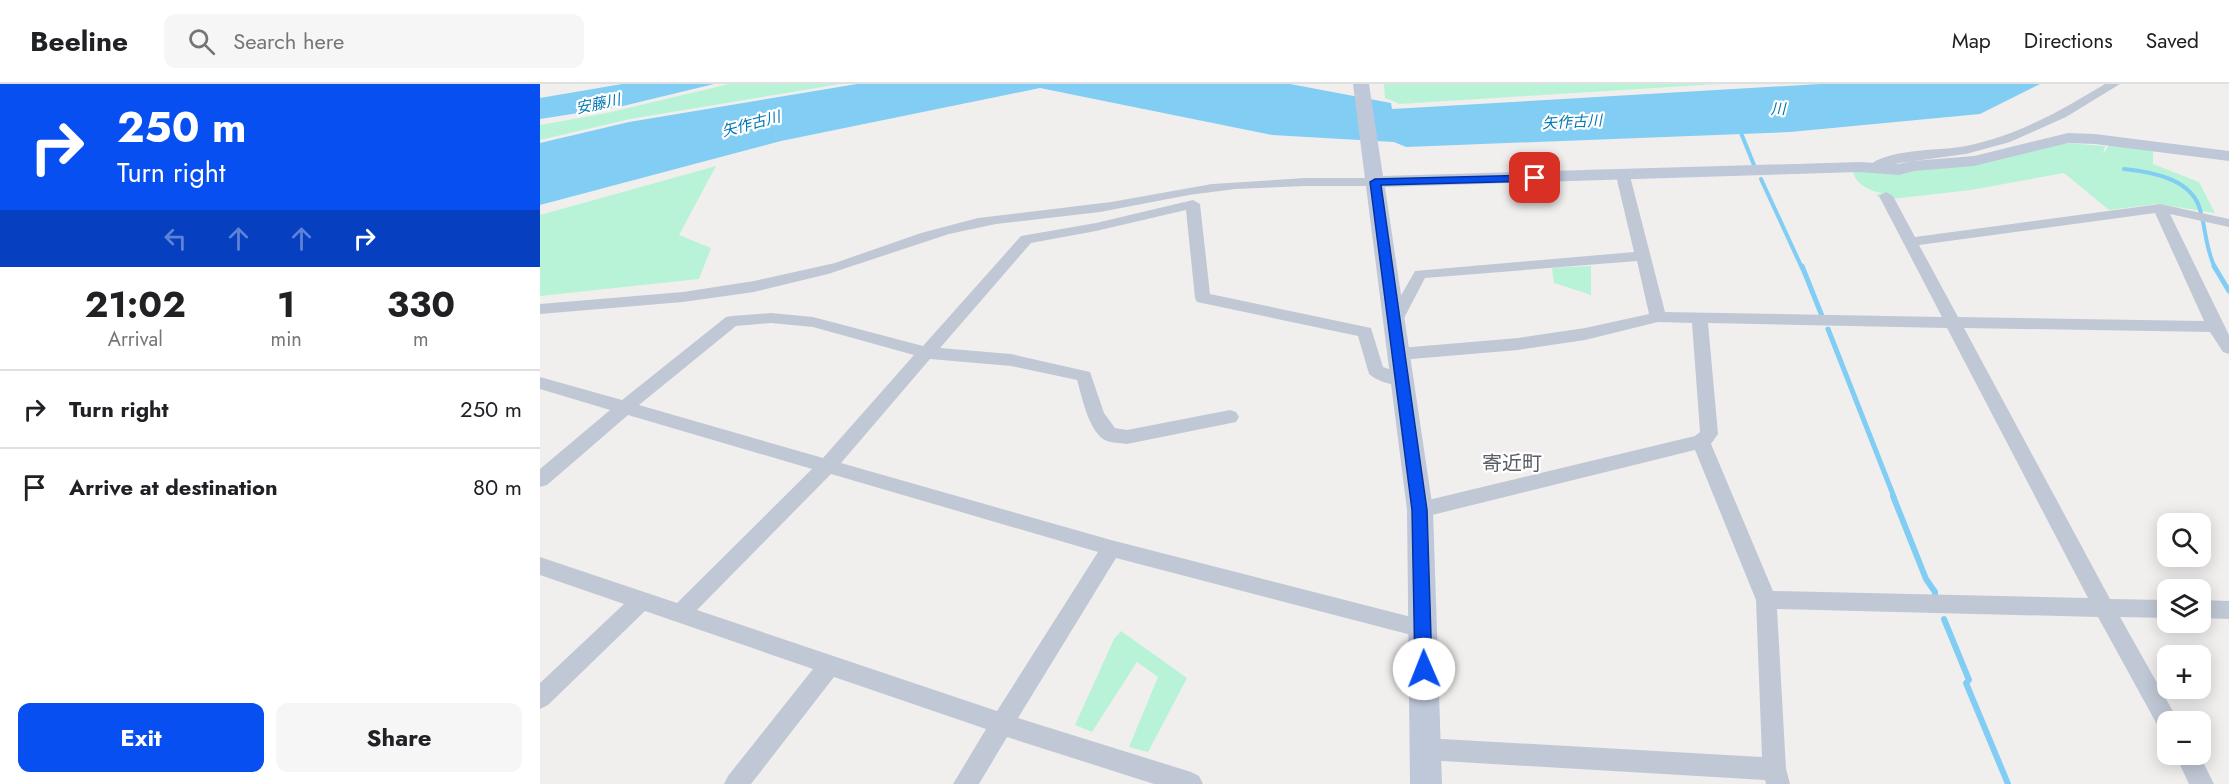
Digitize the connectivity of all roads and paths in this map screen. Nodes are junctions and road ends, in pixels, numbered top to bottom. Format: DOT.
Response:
graph roads {
  1 [pos="1361,84"];
  2 [pos="2114,84"];
  3 [pos="2229,156"];
  4 [pos="1875,167"];
  5 [pos="1623,176"];
  6 [pos="1375,180"];
  7 [pos="1886,196"];
  8 [pos="2160,208"];
  9 [pos="2229,224"];
  10 [pos="1909,242"];
  11 [pos="1643,256"];
  12 [pos="594,305"];
  13 [pos="540,309"];
  14 [pos="1658,316"];
  15 [pos="1700,318"];
  16 [pos="1395,320"];
  17 [pos="540,321"];
  18 [pos="1954,322"];
  19 [pos="2215,327"];
  20 [pos="2229,348"];
  21 [pos="927,353"];
  22 [pos="1400,354"];
  23 [pos="1403,380"];
  24 [pos="540,383"];
  25 [pos="625,407"];
  26 [pos="1230,417"];
  27 [pos="1701,442"];
  28 [pos="828,465"];
  29 [pos="540,480"];
  30 [pos="1420,510"];
  31 [pos="1111,548"];
  32 [pos="540,566"];
  33 [pos="642,600"];
  34 [pos="1766,600"];
  35 [pos="2104,608"];
  36 [pos="2157,609"];
  37 [pos="2211,609"];
  38 [pos="2229,610"];
  39 [pos="681,613"];
  40 [pos="1423,629"];
  41 [pos="830,664"];
  42 [pos="540,698"];
  43 [pos="2162,711"];
  44 [pos="1002,724"];
  45 [pos="1425,749"];
  46 [pos="2192,765"];
  47 [pos="1776,776"];
  48 [pos="736,784"];
  49 [pos="965,784"];
  50 [pos="1191,784"];
  51 [pos="1425,784"];
  52 [pos="2202,784"];
  1 -- 6 [label="street"];
  2 -- 4 [label="street"];
  3 -- 4 [label="street"];
  4 -- 5 [label="street"];
  5 -- 6 [label="street"];
  5 -- 11 [label="street"];
  6 -- 12 [label="street"];
  6 -- 16 [label="street"];
  7 -- 10 [label="street"];
  8 -- 9 [label="street"];
  8 -- 10 [label="street"];
  8 -- 19 [label="street"];
  10 -- 18 [label="street"];
  11 -- 14 [label="street"];
  11 -- 16 [label="street"];
  12 -- 13 [label="street"];
  12 -- 17 [label="street"];
  14 -- 15 [label="street"];
  14 -- 22 [label="street"];
  15 -- 18 [label="street"];
  15 -- 27 [label="street"];
  16 -- 22 [label="street"];
  18 -- 19 [label="street"];
  18 -- 35 [label="street"];
  19 -- 20 [label="street"];
  21 -- 23 [label="street"];
  21 -- 25 [label="street"];
  21 -- 26 [label="street"];
  21 -- 28 [label="street"];
  22 -- 23 [label="street"];
  23 -- 30 [label="street"];
  24 -- 25 [label="street"];
  25 -- 28 [label="street"];
  25 -- 29 [label="street"];
  27 -- 30 [label="street"];
  27 -- 34 [label="street"];
  28 -- 31 [label="street"];
  28 -- 39 [label="street"];
  30 -- 40 [label="street"];
  31 -- 40 [label="street"];
  31 -- 44 [label="street"];
  32 -- 33 [label="street"];
  33 -- 39 [label="street"];
  33 -- 42 [label="street"];
  34 -- 35 [label="street"];
  34 -- 47 [label="street"];
  35 -- 36 [label="street"];
  35 -- 43 [label="street"];
  37 -- 38 [label="street"];
  39 -- 41 [label="street"];
  40 -- 45 [label="street"];
  41 -- 44 [label="street"];
  41 -- 48 [label="street"];
  44 -- 49 [label="street"];
  44 -- 50 [label="street"];
  45 -- 47 [label="street"];
  45 -- 51 [label="street"];
  46 -- 52 [label="street"];
}
